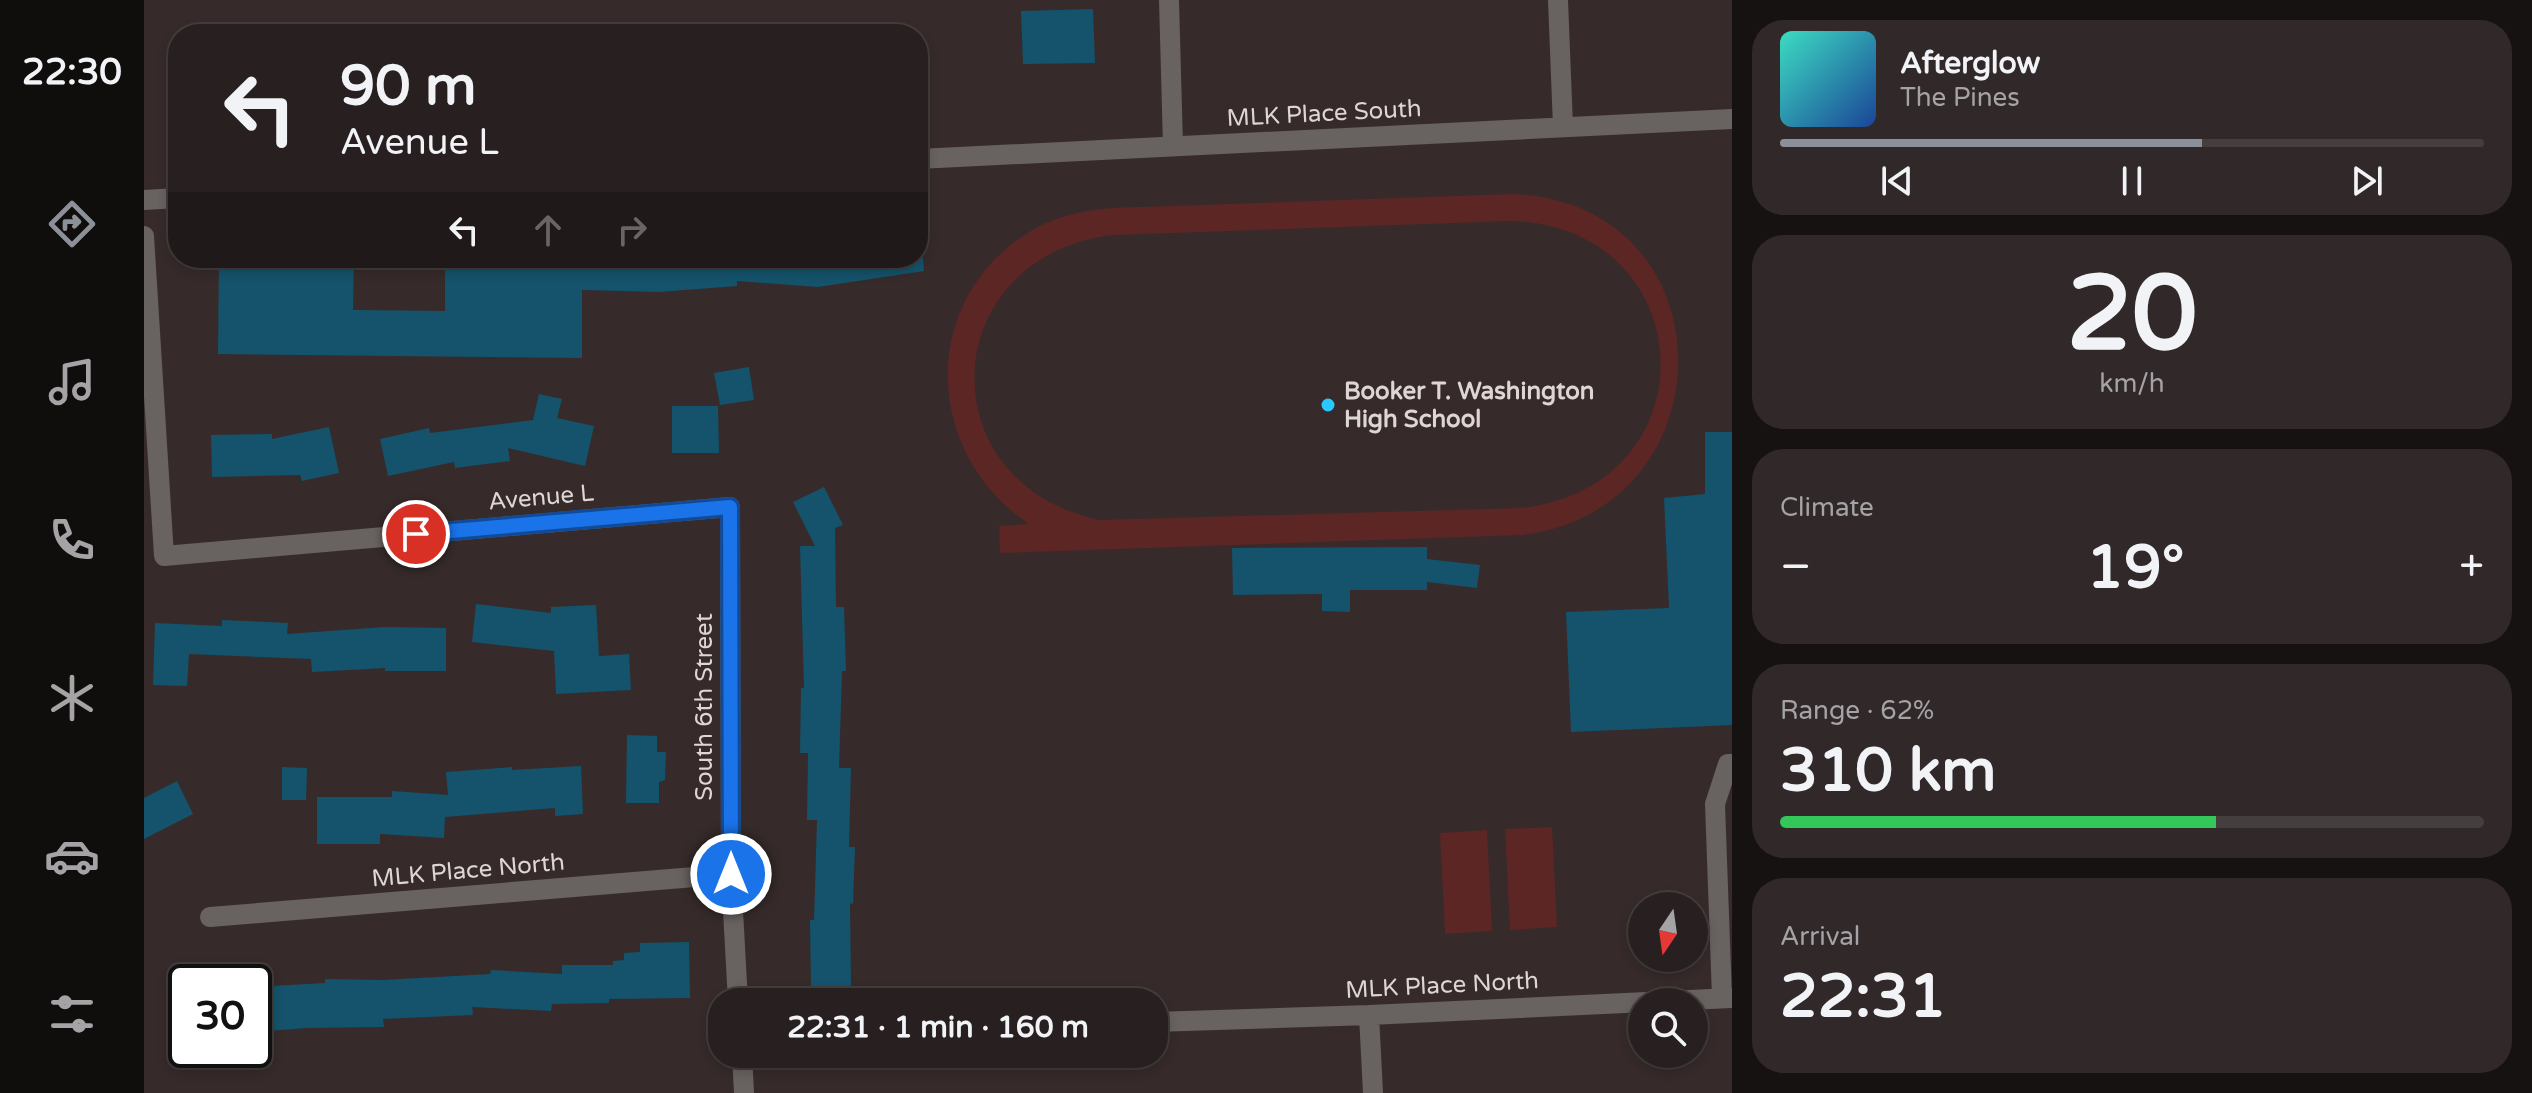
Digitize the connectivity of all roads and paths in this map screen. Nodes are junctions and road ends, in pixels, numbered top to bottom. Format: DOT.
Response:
graph roads {
  1 [pos="1169,0"];
  2 [pos="1558,0"];
  3 [pos="1732,119"];
  4 [pos="1563,127"];
  5 [pos="1173,146"];
  6 [pos="928,158"];
  7 [pos="168,199"];
  8 [pos="144,200"];
  9 [pos="144,236"];
  10 [pos="730,507"];
  11 [pos="1732,764"];
  12 [pos="731,874"];
  13 [pos="210,917"];
  14 [pos="737,988"];
  15 [pos="1727,998"];
  16 [pos="1369,1015"];
  17 [pos="1168,1022"];
  18 [pos="743,1068"];
  19 [pos="744,1093"];
  20 [pos="1373,1093"];
  1 -- 5 [label="street"];
  2 -- 4 [label="street"];
  3 -- 4 [label="street, MLK Place South"];
  4 -- 5 [label="street, MLK Place South"];
  5 -- 6 [label="street, MLK Place South"];
  7 -- 8 [label="street"];
  9 -- 10 [label="street, Avenue L"];
  10 -- 12 [label="street, South 6th Street"];
  11 -- 15 [label="street"];
  12 -- 13 [label="street, MLK Place North"];
  12 -- 14 [label="street, South 6th Street"];
  15 -- 16 [label="street, MLK Place North"];
  16 -- 17 [label="street, MLK Place North"];
  16 -- 20 [label="street"];
  18 -- 19 [label="street"];
}
